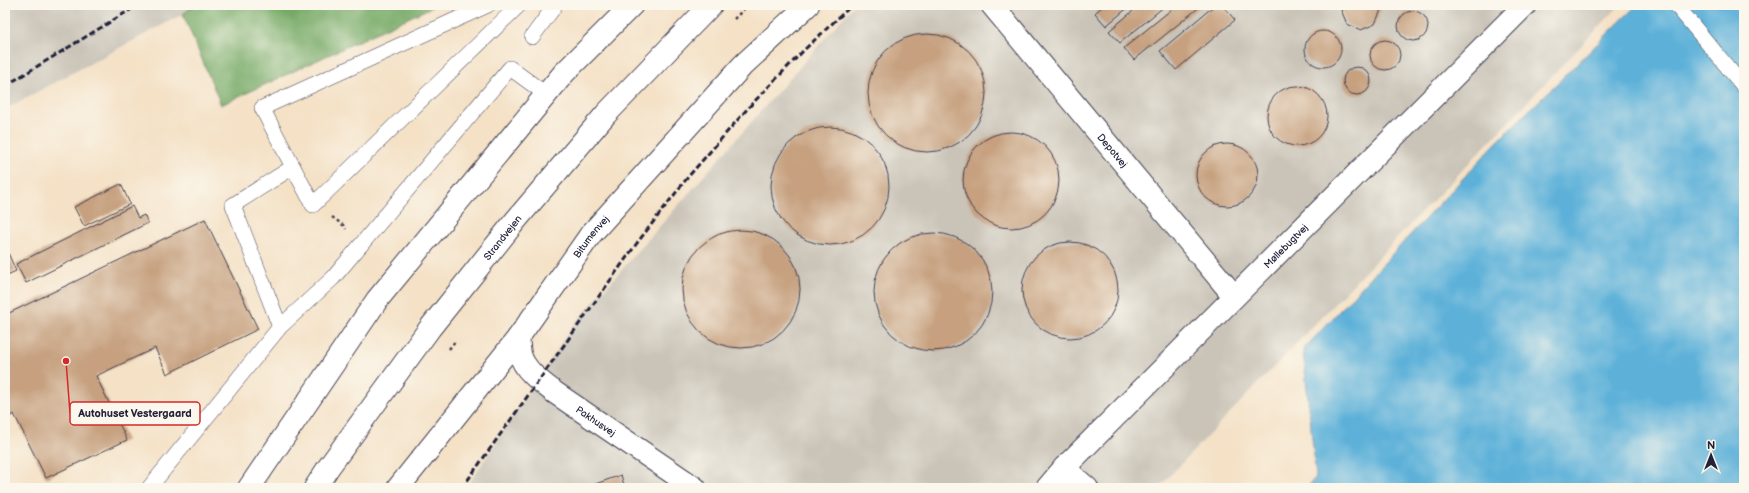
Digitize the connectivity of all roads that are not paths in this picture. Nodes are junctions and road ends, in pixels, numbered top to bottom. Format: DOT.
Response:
graph roads {
  1 [pos="488,5"];
  2 [pos="519,5"];
  3 [pos="551,5"];
  4 [pos="632,5"];
  5 [pos="711,5"];
  6 [pos="808,5"];
  7 [pos="992,5"];
  8 [pos="1525,5"];
  9 [pos="1676,5"];
  10 [pos="532,37"];
  11 [pos="1744,87"];
  12 [pos="547,95"];
  13 [pos="293,167"];
  14 [pos="1234,296"];
  15 [pos="280,327"];
  16 [pos="518,338"];
  17 [pos="1064,468"];
  18 [pos="149,488"];
  19 [pos="249,488"];
  20 [pos="315,488"];
  21 [pos="398,488"];
  22 [pos="695,488"];
  23 [pos="1047,488"];
  24 [pos="1087,488"];
  1 -- 13 [label="lane"];
  2 -- 13 [label="lane"];
  3 -- 10 [label="lane"];
  4 -- 12 [label="street"];
  5 -- 20 [label="street, Strandvejen"];
  6 -- 16 [label="street, Bitumenvej"];
  7 -- 14 [label="street, Depotvej"];
  8 -- 14 [label="street, Møllebugtvej"];
  9 -- 11 [label="lane"];
  12 -- 15 [label="lane"];
  12 -- 19 [label="street"];
  13 -- 15 [label="lane"];
  14 -- 17 [label="street, Møllebugtvej"];
  15 -- 18 [label="lane"];
  16 -- 21 [label="street, Bitumenvej"];
  16 -- 22 [label="street, Pakhusvej"];
  17 -- 23 [label="street, Møllebugtvej"];
  17 -- 24 [label="street"];
}
